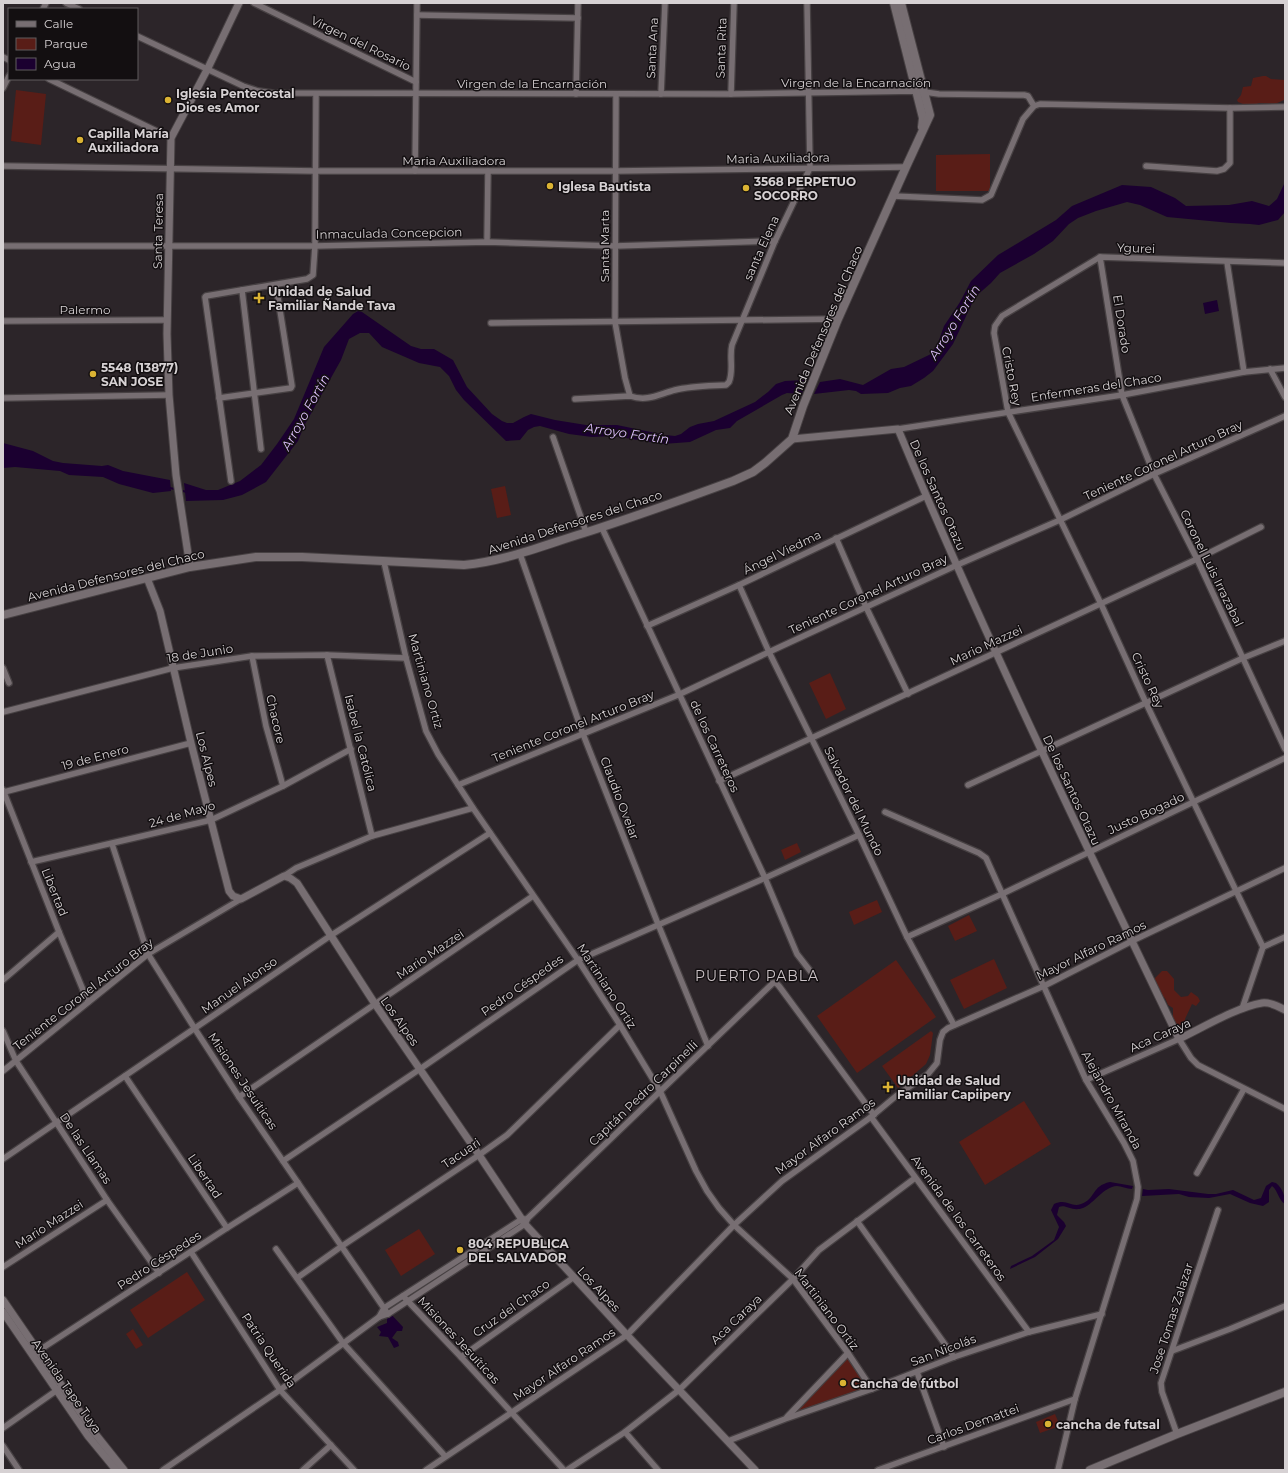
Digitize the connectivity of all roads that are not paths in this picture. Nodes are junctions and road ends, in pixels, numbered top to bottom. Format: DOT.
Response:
graph roads {
  1 [pos="66,3"];
  2 [pos="239,3"];
  3 [pos="254,3"];
  4 [pos="417,3"];
  5 [pos="578,3"];
  6 [pos="665,3"];
  7 [pos="734,3"];
  8 [pos="807,3"];
  9 [pos="894,3"];
  10 [pos="902,3"];
  11 [pos="77,8"];
  12 [pos="417,15"];
  13 [pos="578,18"];
  14 [pos="138,36"];
  15 [pos="208,68"];
  16 [pos="8,78"];
  17 [pos="51,80"];
  18 [pos="416,82"];
  19 [pos="3,88"];
  20 [pos="809,92"];
  21 [pos="921,92"];
  22 [pos="316,94"];
  23 [pos="416,94"];
  24 [pos="576,94"];
  25 [pos="616,94"];
  26 [pos="661,94"];
  27 [pos="731,94"];
  28 [pos="1034,106"];
  29 [pos="1285,107"];
  30 [pos="1230,108"];
  31 [pos="921,136"];
  32 [pos="171,138"];
  33 [pos="3,166"];
  34 [pos="1146,166"];
  35 [pos="906,167"];
  36 [pos="170,168"];
  37 [pos="810,168"];
  38 [pos="315,171"];
  39 [pos="415,171"];
  40 [pos="488,171"];
  41 [pos="616,171"];
  42 [pos="893,196"];
  43 [pos="775,241"];
  44 [pos="487,242"];
  45 [pos="3,246"];
  46 [pos="169,246"];
  47 [pos="315,246"];
  48 [pos="615,246"];
  49 [pos="1100,257"];
  50 [pos="1227,262"];
  51 [pos="1285,263"];
  52 [pos="276,285"];
  53 [pos="242,290"];
  54 [pos="1002,316"];
  55 [pos="167,320"];
  56 [pos="742,320"];
  57 [pos="838,320"];
  58 [pos="3,321"];
  59 [pos="615,322"];
  60 [pos="491,323"];
  61 [pos="1285,368"];
  62 [pos="1270,369"];
  63 [pos="1244,372"];
  64 [pos="254,393"];
  65 [pos="169,395"];
  66 [pos="1122,395"];
  67 [pos="630,396"];
  68 [pos="1285,397"];
  69 [pos="3,398"];
  70 [pos="219,398"];
  71 [pos="575,399"];
  72 [pos="1008,412"];
  73 [pos="1285,416"];
  74 [pos="898,428"];
  75 [pos="553,437"];
  76 [pos="792,439"];
  77 [pos="261,449"];
  78 [pos="1154,474"];
  79 [pos="231,481"];
  80 [pos="926,496"];
  81 [pos="1060,520"];
  82 [pos="1261,527"];
  83 [pos="602,528"];
  84 [pos="586,532"];
  85 [pos="836,538"];
  86 [pos="520,554"];
  87 [pos="1197,559"];
  88 [pos="384,562"];
  89 [pos="957,566"];
  90 [pos="190,567"];
  91 [pos="147,578"];
  92 [pos="739,585"];
  93 [pos="1101,604"];
  94 [pos="866,608"];
  95 [pos="3,616"];
  96 [pos="647,626"];
  97 [pos="1285,641"];
  98 [pos="769,652"];
  99 [pos="996,652"];
  100 [pos="328,655"];
  101 [pos="252,656"];
  102 [pos="406,658"];
  103 [pos="1243,658"];
  104 [pos="3,668"];
  105 [pos="174,668"];
  106 [pos="9,683"];
  107 [pos="908,694"];
  108 [pos="678,695"];
  109 [pos="1146,703"];
  110 [pos="3,712"];
  111 [pos="583,734"];
  112 [pos="811,739"];
  113 [pos="191,743"];
  114 [pos="351,749"];
  115 [pos="1285,749"];
  116 [pos="1043,752"];
  117 [pos="1285,758"];
  118 [pos="719,781"];
  119 [pos="968,785"];
  120 [pos="282,786"];
  121 [pos="458,786"];
  122 [pos="4,791"];
  123 [pos="1194,803"];
  124 [pos="473,808"];
  125 [pos="885,812"];
  126 [pos="211,820"];
  127 [pos="490,832"];
  128 [pos="860,835"];
  129 [pos="372,836"];
  130 [pos="112,844"];
  131 [pos="1089,852"];
  132 [pos="31,862"];
  133 [pos="1285,868"];
  134 [pos="284,876"];
  135 [pos="765,878"];
  136 [pos="1237,892"];
  137 [pos="1002,894"];
  138 [pos="533,896"];
  139 [pos="241,899"];
  140 [pos="658,924"];
  141 [pos="59,932"];
  142 [pos="330,936"];
  143 [pos="907,937"];
  144 [pos="1285,937"];
  145 [pos="1132,941"];
  146 [pos="1263,947"];
  147 [pos="148,954"];
  148 [pos="578,960"];
  149 [pos="811,972"];
  150 [pos="3,980"];
  151 [pos="773,983"];
  152 [pos="1044,986"];
  153 [pos="88,1002"];
  154 [pos="375,1004"];
  155 [pos="1242,1008"];
  156 [pos="1285,1010"];
  157 [pos="954,1024"];
  158 [pos="620,1025"];
  159 [pos="195,1029"];
  160 [pos="3,1031"];
  161 [pos="1179,1039"];
  162 [pos="708,1046"];
  163 [pos="16,1061"];
  164 [pos="420,1069"];
  165 [pos="3,1071"];
  166 [pos="125,1076"];
  167 [pos="1086,1080"];
  168 [pos="1244,1089"];
  169 [pos="660,1091"];
  170 [pos="239,1097"];
  171 [pos="1285,1109"];
  172 [pos="872,1116"];
  173 [pos="56,1123"];
  174 [pos="479,1155"];
  175 [pos="3,1159"];
  176 [pos="283,1161"];
  177 [pos="1197,1173"];
  178 [pos="916,1178"];
  179 [pos="298,1183"];
  180 [pos="107,1200"];
  181 [pos="1218,1210"];
  182 [pos="525,1220"];
  183 [pos="857,1221"];
  184 [pos="734,1225"];
  185 [pos="227,1228"];
  186 [pos="342,1246"];
  187 [pos="276,1248"];
  188 [pos="478,1251"];
  189 [pos="191,1252"];
  190 [pos="3,1267"];
  191 [pos="159,1273"];
  192 [pos="574,1277"];
  193 [pos="297,1278"];
  194 [pos="793,1279"];
  195 [pos="403,1296"];
  196 [pos="3,1300"];
  197 [pos="408,1302"];
  198 [pos="1285,1306"];
  199 [pos="384,1308"];
  200 [pos="3,1312"];
  201 [pos="388,1314"];
  202 [pos="1102,1314"];
  203 [pos="379,1317"];
  204 [pos="1029,1332"];
  205 [pos="627,1335"];
  206 [pos="343,1343"];
  207 [pos="1172,1351"];
  208 [pos="35,1353"];
  209 [pos="848,1353"];
  210 [pos="954,1356"];
  211 [pos="461,1357"];
  212 [pos="917,1372"];
  213 [pos="59,1388"];
  214 [pos="872,1389"];
  215 [pos="280,1390"];
  216 [pos="679,1390"];
  217 [pos="1285,1392"];
  218 [pos="1075,1399"];
  219 [pos="511,1412"];
  220 [pos="785,1419"];
  221 [pos="3,1428"];
  222 [pos="625,1432"];
  223 [pos="1177,1434"];
  224 [pos="728,1441"];
  225 [pos="331,1445"];
  226 [pos="3,1446"];
  227 [pos="944,1447"];
  228 [pos="445,1456"];
  229 [pos="19,1470"];
  230 [pos="116,1470"];
  231 [pos="124,1470"];
  232 [pos="164,1470"];
  233 [pos="303,1470"];
  234 [pos="354,1470"];
  235 [pos="426,1470"];
  236 [pos="565,1470"];
  237 [pos="658,1470"];
  238 [pos="755,1470"];
  239 [pos="878,1470"];
  240 [pos="1058,1470"];
  241 [pos="1090,1470"];
  1 -- 11 [label="street"];
  2 -- 15 [label="street, Santa Teresa"];
  3 -- 18 [label="street, Virgen del Rosario"];
  4 -- 12 [label="street"];
  5 -- 13 [label="street"];
  6 -- 26 [label="street, Santa Ana"];
  7 -- 27 [label="street, Santa Rita"];
  8 -- 20 [label="street, santa Elena"];
  9 -- 21 [label="main road"];
  10 -- 21 [label="main road"];
  12 -- 13 [label="street"];
  12 -- 18 [label="street"];
  13 -- 24 [label="street"];
  14 -- 15 [label="street, Virgen de la Encarnación"];
  15 -- 22 [label="street, Virgen de la Encarnación"];
  15 -- 32 [label="street, Santa Teresa"];
  16 -- 19 [label="street"];
  17 -- 32 [label="street"];
  18 -- 23 [label="street"];
  20 -- 21 [label="street, Virgen de la Encarnación"];
  20 -- 27 [label="street, Virgen de la Encarnación"];
  20 -- 37 [label="street, santa Elena"];
  21 -- 28 [label="street, Virgen de la Encarnación"];
  21 -- 31 [label="main road"];
  21 -- 31 [label="main road, Avenida Defensores del Chaco"];
  22 -- 23 [label="street, Virgen de la Encarnación"];
  22 -- 38 [label="street"];
  23 -- 24 [label="street, Virgen de la Encarnación"];
  23 -- 39 [label="street"];
  24 -- 25 [label="street, Virgen de la Encarnación"];
  25 -- 26 [label="street, Virgen de la Encarnación"];
  25 -- 41 [label="street, Santa Marta"];
  26 -- 27 [label="street, Virgen de la Encarnación"];
  28 -- 30 [label="street"];
  28 -- 42 [label="street"];
  29 -- 30 [label="street"];
  30 -- 34 [label="street"];
  31 -- 35 [label="main road, Avenida Defensores del Chaco"];
  32 -- 36 [label="street, Santa Teresa"];
  33 -- 36 [label="street, Maria Auxiliadora"];
  35 -- 37 [label="street, Maria Auxiliadora"];
  35 -- 42 [label="main road, Avenida Defensores del Chaco"];
  36 -- 38 [label="street, Maria Auxiliadora"];
  36 -- 46 [label="street, Santa Teresa"];
  37 -- 41 [label="street, Maria Auxiliadora"];
  37 -- 43 [label="street, santa Elena"];
  38 -- 39 [label="street, Maria Auxiliadora"];
  38 -- 47 [label="street"];
  39 -- 40 [label="street, Maria Auxiliadora"];
  40 -- 41 [label="street, Maria Auxiliadora"];
  40 -- 44 [label="street"];
  41 -- 48 [label="street, Santa Marta"];
  42 -- 57 [label="main road, Avenida Defensores del Chaco"];
  43 -- 48 [label="street, Inmaculada Concepcion"];
  43 -- 56 [label="street, santa Elena"];
  44 -- 47 [label="street, Inmaculada Concepcion"];
  44 -- 48 [label="street, Inmaculada Concepcion"];
  45 -- 46 [label="street, Inmaculada Concepcion"];
  46 -- 47 [label="street, Inmaculada Concepcion"];
  46 -- 55 [label="street, Santa Teresa"];
  47 -- 52 [label="street"];
  48 -- 59 [label="street, Santa Marta"];
  49 -- 50 [label="street, Ygurei"];
  49 -- 54 [label="street, Ygurei"];
  49 -- 66 [label="street, El Dorado"];
  50 -- 51 [label="street, Ygurei"];
  50 -- 63 [label="street"];
  52 -- 53 [label="street"];
  52 -- 64 [label="street"];
  53 -- 64 [label="street"];
  53 -- 70 [label="street"];
  54 -- 72 [label="street, Cristo Rey"];
  55 -- 58 [label="street, Palermo"];
  55 -- 65 [label="street, Santa Teresa"];
  56 -- 57 [label="street"];
  56 -- 59 [label="street"];
  56 -- 67 [label="street, santa Elena"];
  57 -- 76 [label="main road, Avenida Defensores del Chaco"];
  59 -- 60 [label="street"];
  59 -- 67 [label="street, Santa Marta"];
  61 -- 62 [label="street, Enfermeras del Chaco"];
  62 -- 63 [label="street, Enfermeras del Chaco"];
  62 -- 68 [label="street"];
  63 -- 66 [label="street, Enfermeras del Chaco"];
  64 -- 70 [label="street"];
  64 -- 77 [label="street"];
  65 -- 69 [label="street"];
  65 -- 90 [label="street, Santa Teresa"];
  66 -- 72 [label="street, Enfermeras del Chaco"];
  66 -- 78 [label="street, Coronel Luis Irrazabal"];
  67 -- 71 [label="street"];
  70 -- 79 [label="street"];
  72 -- 74 [label="street, Enfermeras del Chaco"];
  72 -- 81 [label="street, Cristo Rey"];
  73 -- 78 [label="street, Teniente Coronel Arturo Bray"];
  74 -- 76 [label="street, Enfermeras del Chaco"];
  74 -- 80 [label="street, De los Santos Otazu"];
  75 -- 84 [label="street"];
  76 -- 83 [label="main road, Avenida Defensores del Chaco"];
  78 -- 81 [label="street, Teniente Coronel Arturo Bray"];
  78 -- 87 [label="street, Coronel Luis Irrazabal"];
  80 -- 85 [label="street, Ángel Viedma"];
  80 -- 89 [label="street, De los Santos Otazu"];
  81 -- 89 [label="street, Teniente Coronel Arturo Bray"];
  81 -- 93 [label="street, Cristo Rey"];
  82 -- 87 [label="street, Mario Mazzei"];
  83 -- 84 [label="main road, Avenida Defensores del Chaco"];
  83 -- 96 [label="street, de los Carreteros"];
  84 -- 86 [label="main road, Avenida Defensores del Chaco"];
  85 -- 92 [label="street, Ángel Viedma"];
  85 -- 94 [label="street"];
  86 -- 88 [label="main road, Avenida Defensores del Chaco"];
  86 -- 111 [label="street, Claudio Ovelar"];
  87 -- 93 [label="street, Mario Mazzei"];
  87 -- 103 [label="street, Coronel Luis Irrazabal"];
  88 -- 90 [label="main road, Avenida Defensores del Chaco"];
  88 -- 102 [label="street, Martiniano Ortiz"];
  89 -- 94 [label="street, Teniente Coronel Arturo Bray"];
  89 -- 99 [label="street, De los Santos Otazu"];
  90 -- 91 [label="main road, Avenida Defensores del Chaco"];
  91 -- 95 [label="main road, Avenida Defensores del Chaco"];
  91 -- 105 [label="street, Los Alpes"];
  92 -- 96 [label="street, Ángel Viedma"];
  92 -- 98 [label="street, Salvador del Mundo"];
  93 -- 99 [label="street, Mario Mazzei"];
  93 -- 109 [label="street, Cristo Rey"];
  94 -- 98 [label="street, Teniente Coronel Arturo Bray"];
  94 -- 107 [label="street"];
  96 -- 108 [label="street, de los Carreteros"];
  97 -- 103 [label="street"];
  98 -- 108 [label="street, Teniente Coronel Arturo Bray"];
  98 -- 112 [label="street, Salvador del Mundo"];
  99 -- 107 [label="street, Mario Mazzei"];
  99 -- 116 [label="street, De los Santos Otazu"];
  100 -- 101 [label="street, 18 de Junio"];
  100 -- 102 [label="street, 18 de Junio"];
  100 -- 114 [label="street, Isabel la Católica"];
  101 -- 105 [label="street, 18 de Junio"];
  101 -- 120 [label="street, Chacore"];
  102 -- 121 [label="street, Martiniano Ortiz"];
  103 -- 109 [label="street"];
  103 -- 115 [label="street, Coronel Luis Irrazabal"];
  104 -- 106 [label="street"];
  105 -- 110 [label="street, 18 de Junio"];
  105 -- 113 [label="street, Los Alpes"];
  107 -- 112 [label="street, Mario Mazzei"];
  108 -- 111 [label="street, Teniente Coronel Arturo Bray"];
  108 -- 118 [label="street, de los Carreteros"];
  109 -- 116 [label="street"];
  109 -- 123 [label="street, Cristo Rey"];
  111 -- 121 [label="street, Teniente Coronel Arturo Bray"];
  111 -- 140 [label="street, Claudio Ovelar"];
  112 -- 118 [label="street, Mario Mazzei"];
  112 -- 128 [label="street, Salvador del Mundo"];
  113 -- 122 [label="street, 19 de Enero"];
  113 -- 126 [label="street, Los Alpes"];
  114 -- 120 [label="street, 24 de Mayo"];
  114 -- 129 [label="street, Isabel la Católica"];
  116 -- 119 [label="street"];
  116 -- 131 [label="street, De los Santos Otazu"];
  117 -- 123 [label="street, Justo Bogado"];
  118 -- 135 [label="street, de los Carreteros"];
  120 -- 126 [label="street, 24 de Mayo"];
  121 -- 124 [label="street, Martiniano Ortiz"];
  122 -- 132 [label="street, Libertad"];
  123 -- 131 [label="street, Justo Bogado"];
  123 -- 136 [label="street, Cristo Rey"];
  124 -- 127 [label="street, Martiniano Ortiz"];
  124 -- 129 [label="street"];
  125 -- 137 [label="street, Alejandro Miranda"];
  126 -- 130 [label="street, 24 de Mayo"];
  126 -- 139 [label="street, Los Alpes"];
  127 -- 138 [label="street, Martiniano Ortiz"];
  127 -- 142 [label="street, Manuel Alonso"];
  128 -- 135 [label="street, Pedro Céspedes"];
  128 -- 143 [label="street, Salvador del Mundo"];
  129 -- 134 [label="street"];
  130 -- 132 [label="street, 24 de Mayo"];
  130 -- 147 [label="street, Misiones Jesuíticas"];
  131 -- 137 [label="street, Justo Bogado"];
  131 -- 145 [label="street, De los Santos Otazu"];
  132 -- 141 [label="street, Libertad"];
  133 -- 136 [label="street, Mayor Alfaro Ramos"];
  134 -- 139 [label="street"];
  134 -- 142 [label="street, Los Alpes"];
  135 -- 140 [label="street, Pedro Céspedes"];
  135 -- 149 [label="street, de los Carreteros"];
  136 -- 145 [label="street, Mayor Alfaro Ramos"];
  136 -- 146 [label="street, Cristo Rey"];
  137 -- 143 [label="street, Justo Bogado"];
  137 -- 152 [label="street, Alejandro Miranda"];
  138 -- 148 [label="street, Martiniano Ortiz"];
  138 -- 154 [label="street, Mario Mazzei"];
  139 -- 147 [label="street, Teniente Coronel Arturo Bray"];
  140 -- 148 [label="street, Pedro Céspedes"];
  140 -- 162 [label="street, Claudio Ovelar"];
  141 -- 150 [label="street"];
  141 -- 153 [label="street, Libertad"];
  142 -- 154 [label="street, Los Alpes"];
  142 -- 159 [label="street, Manuel Alonso"];
  143 -- 157 [label="street, Salvador del Mundo"];
  144 -- 146 [label="street"];
  145 -- 152 [label="street, Mayor Alfaro Ramos"];
  145 -- 161 [label="street, De los Santos Otazu"];
  146 -- 155 [label="street"];
  147 -- 153 [label="street, Teniente Coronel Arturo Bray"];
  147 -- 159 [label="street, Misiones Jesuíticas"];
  148 -- 158 [label="street, Martiniano Ortiz"];
  148 -- 164 [label="street, Pedro Céspedes"];
  151 -- 162 [label="street, Capitán Pedro Carpinelli"];
  151 -- 172 [label="street, Avenida de los Carreteros"];
  152 -- 157 [label="street, Mayor Alfaro Ramos"];
  152 -- 167 [label="street, Alejandro Miranda"];
  153 -- 163 [label="street, Teniente Coronel Arturo Bray"];
  154 -- 164 [label="street, Los Alpes"];
  154 -- 170 [label="street, Mario Mazzei"];
  155 -- 156 [label="street"];
  155 -- 161 [label="street, Aca Caraya"];
  157 -- 172 [label="street, Mayor Alfaro Ramos"];
  158 -- 169 [label="street, Martiniano Ortiz"];
  158 -- 174 [label="street, Tacuari"];
  159 -- 166 [label="street, Manuel Alonso"];
  159 -- 170 [label="street, Misiones Jesuíticas"];
  160 -- 163 [label="street, De las Llamas"];
  161 -- 167 [label="street, Aca Caraya"];
  161 -- 168 [label="street, De los Santos Otazu"];
  162 -- 169 [label="street, Capitán Pedro Carpinelli"];
  163 -- 165 [label="street, Teniente Coronel Arturo Bray"];
  163 -- 173 [label="street, De las Llamas"];
  164 -- 174 [label="street, Los Alpes"];
  164 -- 176 [label="street, Pedro Céspedes"];
  166 -- 173 [label="street, Manuel Alonso"];
  166 -- 185 [label="street, Libertad"];
  167 -- 202 [label="street, Alejandro Miranda"];
  168 -- 171 [label="street, De los Santos Otazu"];
  168 -- 177 [label="street"];
  169 -- 182 [label="street, Capitán Pedro Carpinelli"];
  169 -- 184 [label="street, Martiniano Ortiz"];
  170 -- 176 [label="street, Misiones Jesuíticas"];
  172 -- 178 [label="street, Avenida de los Carreteros"];
  172 -- 184 [label="street, Mayor Alfaro Ramos"];
  173 -- 175 [label="street, Manuel Alonso"];
  173 -- 180 [label="street, De las Llamas"];
  174 -- 182 [label="street, Los Alpes"];
  174 -- 186 [label="street, Tacuari"];
  176 -- 179 [label="street, Misiones Jesuíticas"];
  178 -- 183 [label="street, Aca Caraya"];
  178 -- 204 [label="street, Avenida de los Carreteros"];
  179 -- 185 [label="street, Pedro Céspedes"];
  179 -- 186 [label="street, Misiones Jesuíticas"];
  180 -- 190 [label="street, Mario Mazzei"];
  180 -- 191 [label="street, De las Llamas"];
  181 -- 207 [label="street, Jose Tomas Zalazar"];
  182 -- 188 [label="street, Capitán Pedro Carpinelli"];
  182 -- 192 [label="street, Los Alpes"];
  183 -- 194 [label="street, Aca Caraya"];
  183 -- 210 [label="street"];
  184 -- 194 [label="street, Martiniano Ortiz"];
  184 -- 205 [label="street, Mayor Alfaro Ramos"];
  185 -- 189 [label="street, Pedro Céspedes"];
  186 -- 193 [label="street, Tacuari"];
  186 -- 199 [label="street, Misiones Jesuíticas"];
  187 -- 193 [label="street"];
  188 -- 195 [label="street, Capitán Pedro Carpinelli"];
  188 -- 197 [label="street, Capitán Pedro Carpinelli"];
  189 -- 191 [label="street, Pedro Céspedes"];
  189 -- 215 [label="street, Patria Querida"];
  191 -- 208 [label="street, Pedro Céspedes"];
  192 -- 205 [label="street, Los Alpes"];
  192 -- 211 [label="street, Cruz del Chaco"];
  193 -- 206 [label="street"];
  194 -- 209 [label="street, Martiniano Ortiz"];
  194 -- 216 [label="street, Aca Caraya"];
  195 -- 197 [label="street, Misiones Jesuíticas"];
  195 -- 199 [label="street, Capitán Pedro Carpinelli"];
  196 -- 208 [label="street"];
  197 -- 201 [label="street, Capitán Pedro Carpinelli"];
  197 -- 211 [label="street, Misiones Jesuíticas"];
  198 -- 207 [label="street"];
  199 -- 201 [label="street, Misiones Jesuíticas"];
  199 -- 203 [label="street, Capitán Pedro Carpinelli"];
  200 -- 208 [label="street, Avenida Tape Tuya"];
  201 -- 203 [label="street, Capitán Pedro Carpinelli"];
  202 -- 204 [label="street, San Nicolás"];
  202 -- 218 [label="street, Alejandro Miranda"];
  203 -- 206 [label="street, Capitán Pedro Carpinelli"];
  204 -- 210 [label="street, San Nicolás"];
  205 -- 216 [label="street, Los Alpes"];
  205 -- 219 [label="street, Mayor Alfaro Ramos"];
  206 -- 215 [label="street, Capitán Pedro Carpinelli"];
  206 -- 228 [label="street"];
  207 -- 223 [label="street, Jose Tomas Zalazar"];
  208 -- 213 [label="street, Avenida Tape Tuya"];
  209 -- 214 [label="street, Martiniano Ortiz"];
  209 -- 220 [label="street"];
  210 -- 212 [label="street, San Nicolás"];
  211 -- 219 [label="street, Misiones Jesuíticas"];
  212 -- 214 [label="street, San Nicolás"];
  212 -- 227 [label="street"];
  213 -- 221 [label="street"];
  213 -- 230 [label="street, Avenida Tape Tuya"];
  213 -- 231 [label="street"];
  214 -- 220 [label="street, San Nicolás"];
  215 -- 225 [label="street, Patria Querida"];
  215 -- 232 [label="street, Capitán Pedro Carpinelli"];
  216 -- 222 [label="street, Aca Caraya"];
  216 -- 224 [label="street, Los Alpes"];
  217 -- 223 [label="main road"];
  218 -- 227 [label="street, Carlos Demattei"];
  218 -- 240 [label="street, Alejandro Miranda"];
  219 -- 228 [label="street, Mayor Alfaro Ramos"];
  219 -- 236 [label="street, Misiones Jesuíticas"];
  220 -- 224 [label="street, San Nicolás"];
  222 -- 236 [label="street, Aca Caraya"];
  222 -- 237 [label="street"];
  223 -- 241 [label="main road"];
  224 -- 238 [label="street, Los Alpes"];
  225 -- 233 [label="street"];
  225 -- 234 [label="street, Patria Querida"];
  226 -- 229 [label="street"];
  227 -- 239 [label="street, Carlos Demattei"];
  228 -- 235 [label="street, Mayor Alfaro Ramos"];
}
